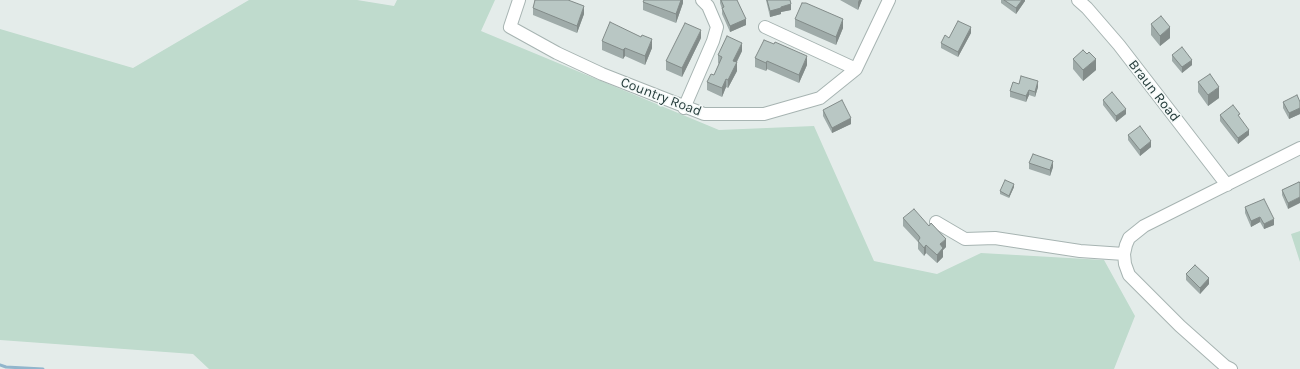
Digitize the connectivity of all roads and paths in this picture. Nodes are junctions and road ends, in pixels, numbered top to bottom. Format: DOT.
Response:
graph roads {
  1 [pos="519,0"];
  2 [pos="702,0"];
  3 [pos="889,0"];
  4 [pos="1078,0"];
  5 [pos="765,27"];
  6 [pos="856,69"];
  7 [pos="684,108"];
  8 [pos="1300,148"];
  9 [pos="1227,184"];
  10 [pos="936,222"];
  11 [pos="1124,254"];
  12 [pos="1231,369"];
  1 -- 7 [label="street, Country Road"];
  2 -- 7 [label="street"];
  3 -- 6 [label="street, Country Road"];
  4 -- 9 [label="street, Braun Road"];
  5 -- 6 [label="street"];
  6 -- 7 [label="street, Country Road"];
  8 -- 9 [label="street"];
  9 -- 11 [label="street"];
  10 -- 11 [label="street"];
  11 -- 12 [label="street"];
}
